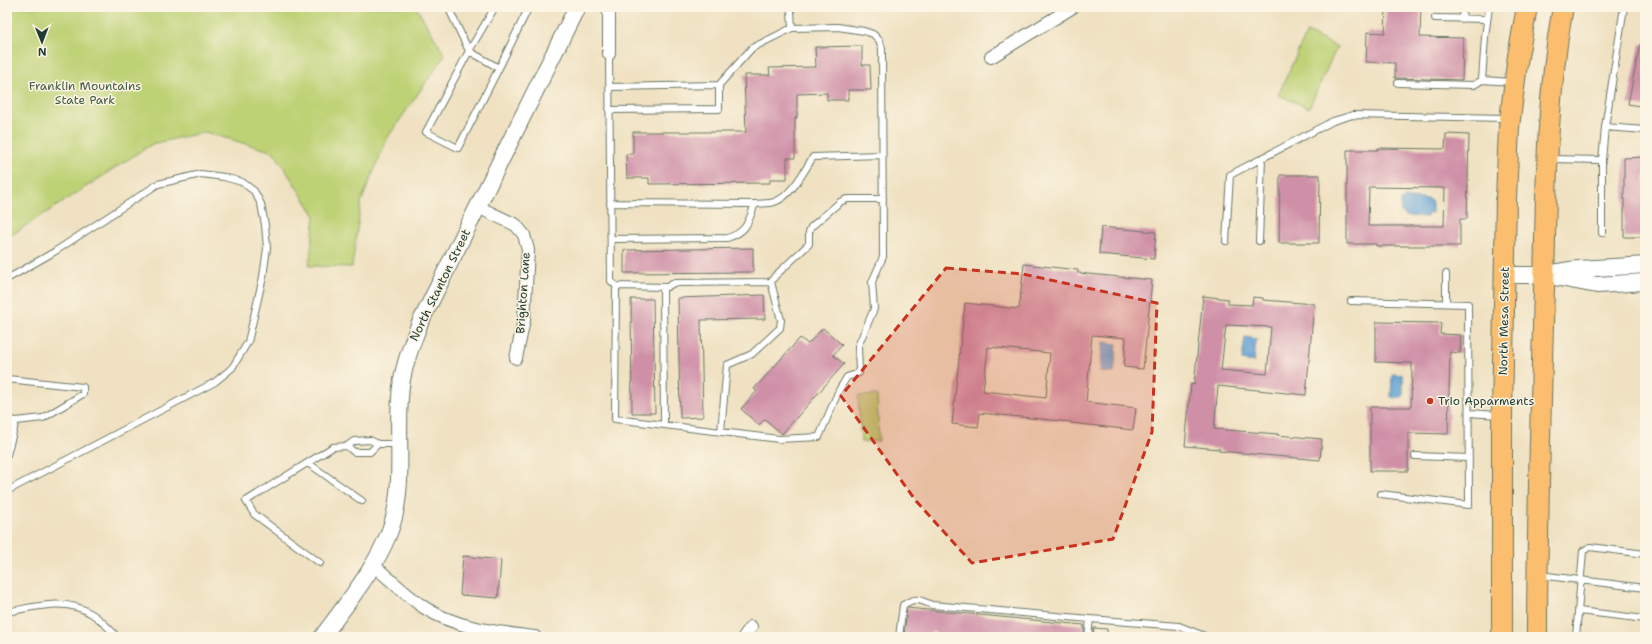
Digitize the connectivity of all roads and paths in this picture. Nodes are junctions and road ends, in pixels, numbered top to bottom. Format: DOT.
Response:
graph roads {
  1 [pos="448,7"];
  2 [pos="494,7"];
  3 [pos="529,7"];
  4 [pos="577,7"];
  5 [pos="609,7"];
  6 [pos="789,7"];
  7 [pos="1073,7"];
  8 [pos="1463,7"];
  9 [pos="1489,7"];
  10 [pos="1527,7"];
  11 [pos="1563,7"];
  12 [pos="1624,7"];
  13 [pos="1435,18"];
  14 [pos="1462,18"];
  15 [pos="1488,19"];
  16 [pos="792,28"];
  17 [pos="469,51"];
  18 [pos="608,54"];
  19 [pos="991,57"];
  20 [pos="499,68"];
  21 [pos="1482,80"];
  22 [pos="1398,83"];
  23 [pos="1515,83"];
  24 [pos="719,85"];
  25 [pos="609,87"];
  26 [pos="609,110"];
  27 [pos="1510,118"];
  28 [pos="1605,126"];
  29 [pos="1645,130"];
  30 [pos="882,156"];
  31 [pos="1262,158"];
  32 [pos="1547,159"];
  33 [pos="1602,160"];
  34 [pos="883,199"];
  35 [pos="610,204"];
  36 [pos="755,204"];
  37 [pos="478,207"];
  38 [pos="1602,233"];
  39 [pos="611,239"];
  40 [pos="1226,241"];
  41 [pos="1259,241"];
  42 [pos="1645,265"];
  43 [pos="1446,274"];
  44 [pos="1504,275"];
  45 [pos="1544,275"];
  46 [pos="7,279"];
  47 [pos="771,282"];
  48 [pos="1645,282"];
  49 [pos="616,286"];
  50 [pos="663,287"];
  51 [pos="1351,301"];
  52 [pos="1446,303"];
  53 [pos="516,358"];
  54 [pos="7,379"];
  55 [pos="1468,413"];
  56 [pos="1502,415"];
  57 [pos="7,418"];
  58 [pos="16,421"];
  59 [pos="664,425"];
  60 [pos="721,432"];
  61 [pos="378,444"];
  62 [pos="399,444"];
  63 [pos="347,446"];
  64 [pos="7,455"];
  65 [pos="1415,456"];
  66 [pos="1469,458"];
  67 [pos="308,463"];
  68 [pos="7,491"];
  69 [pos="1381,494"];
  70 [pos="362,501"];
  71 [pos="1645,554"];
  72 [pos="320,563"];
  73 [pos="373,565"];
  74 [pos="1538,575"];
  75 [pos="1582,580"];
  76 [pos="1645,588"];
  77 [pos="1579,611"];
  78 [pos="7,612"];
  79 [pos="1090,619"];
  80 [pos="1645,620"];
  81 [pos="751,626"];
  82 [pos="482,633"];
  83 [pos="117,637"];
  84 [pos="322,637"];
  85 [pos="535,637"];
  86 [pos="744,637"];
  87 [pos="899,637"];
  88 [pos="1088,637"];
  89 [pos="1207,637"];
  90 [pos="1502,637"];
  91 [pos="1537,637"];
  92 [pos="1576,637"];
  1 -- 17 [label="lane"];
  2 -- 17 [label="lane"];
  3 -- 20 [label="lane"];
  4 -- 37 [label="street, North Stanton Street"];
  5 -- 18 [label="street"];
  6 -- 16 [label="lane"];
  7 -- 19 [label="street"];
  8 -- 14 [label="lane"];
  9 -- 15 [label="lane"];
  10 -- 23 [label="main road, North Mesa Street"];
  11 -- 32 [label="main road"];
  12 -- 28 [label="lane"];
  13 -- 14 [label="lane"];
  14 -- 15 [label="lane"];
  15 -- 21 [label="lane"];
  16 -- 24 [label="lane"];
  16 -- 30 [label="lane"];
  17 -- 20 [label="lane"];
  17 -- 20 [label="lane"];
  18 -- 25 [label="lane"];
  21 -- 22 [label="lane"];
  21 -- 23 [label="lane"];
  23 -- 27 [label="main road, North Mesa Street"];
  24 -- 25 [label="lane"];
  24 -- 26 [label="lane"];
  25 -- 26 [label="lane"];
  26 -- 35 [label="lane"];
  27 -- 31 [label="lane"];
  27 -- 44 [label="main road, North Mesa Street"];
  28 -- 29 [label="lane"];
  28 -- 33 [label="lane"];
  30 -- 34 [label="lane"];
  30 -- 36 [label="lane"];
  31 -- 40 [label="lane"];
  31 -- 41 [label="lane"];
  32 -- 33 [label="lane"];
  32 -- 45 [label="main road"];
  33 -- 38 [label="lane"];
  34 -- 47 [label="lane"];
  34 -- 60 [label="lane"];
  35 -- 36 [label="lane"];
  35 -- 39 [label="lane"];
  36 -- 39 [label="lane"];
  37 -- 53 [label="street, Brighton Lane"];
  37 -- 62 [label="street, North Stanton Street"];
  39 -- 49 [label="lane"];
  42 -- 45 [label="street"];
  43 -- 52 [label="lane"];
  44 -- 45 [label="street"];
  44 -- 56 [label="main road, North Mesa Street"];
  45 -- 48 [label="street"];
  45 -- 74 [label="main road"];
  46 -- 68 [label="lane"];
  47 -- 50 [label="lane"];
  47 -- 60 [label="lane"];
  49 -- 50 [label="lane"];
  49 -- 59 [label="lane"];
  50 -- 59 [label="lane"];
  51 -- 52 [label="lane"];
  52 -- 55 [label="lane"];
  54 -- 58 [label="lane"];
  55 -- 56 [label="lane"];
  55 -- 66 [label="lane"];
  56 -- 90 [label="main road, North Mesa Street"];
  57 -- 58 [label="lane"];
  58 -- 64 [label="lane"];
  59 -- 60 [label="lane"];
  61 -- 62 [label="lane"];
  61 -- 63 [label="lane"];
  61 -- 63 [label="lane"];
  62 -- 73 [label="street, North Stanton Street"];
  63 -- 67 [label="lane"];
  65 -- 66 [label="lane"];
  66 -- 69 [label="lane"];
  67 -- 70 [label="lane"];
  67 -- 72 [label="lane"];
  71 -- 75 [label="lane"];
  73 -- 82 [label="street"];
  73 -- 84 [label="street, North Stanton Street"];
  74 -- 75 [label="lane"];
  74 -- 91 [label="main road"];
  75 -- 76 [label="lane"];
  75 -- 77 [label="lane"];
  77 -- 80 [label="lane"];
  77 -- 92 [label="lane"];
  78 -- 83 [label="lane"];
  79 -- 87 [label="lane"];
  79 -- 88 [label="lane"];
  79 -- 89 [label="lane"];
  81 -- 86 [label="street"];
  82 -- 85 [label="street"];
}
